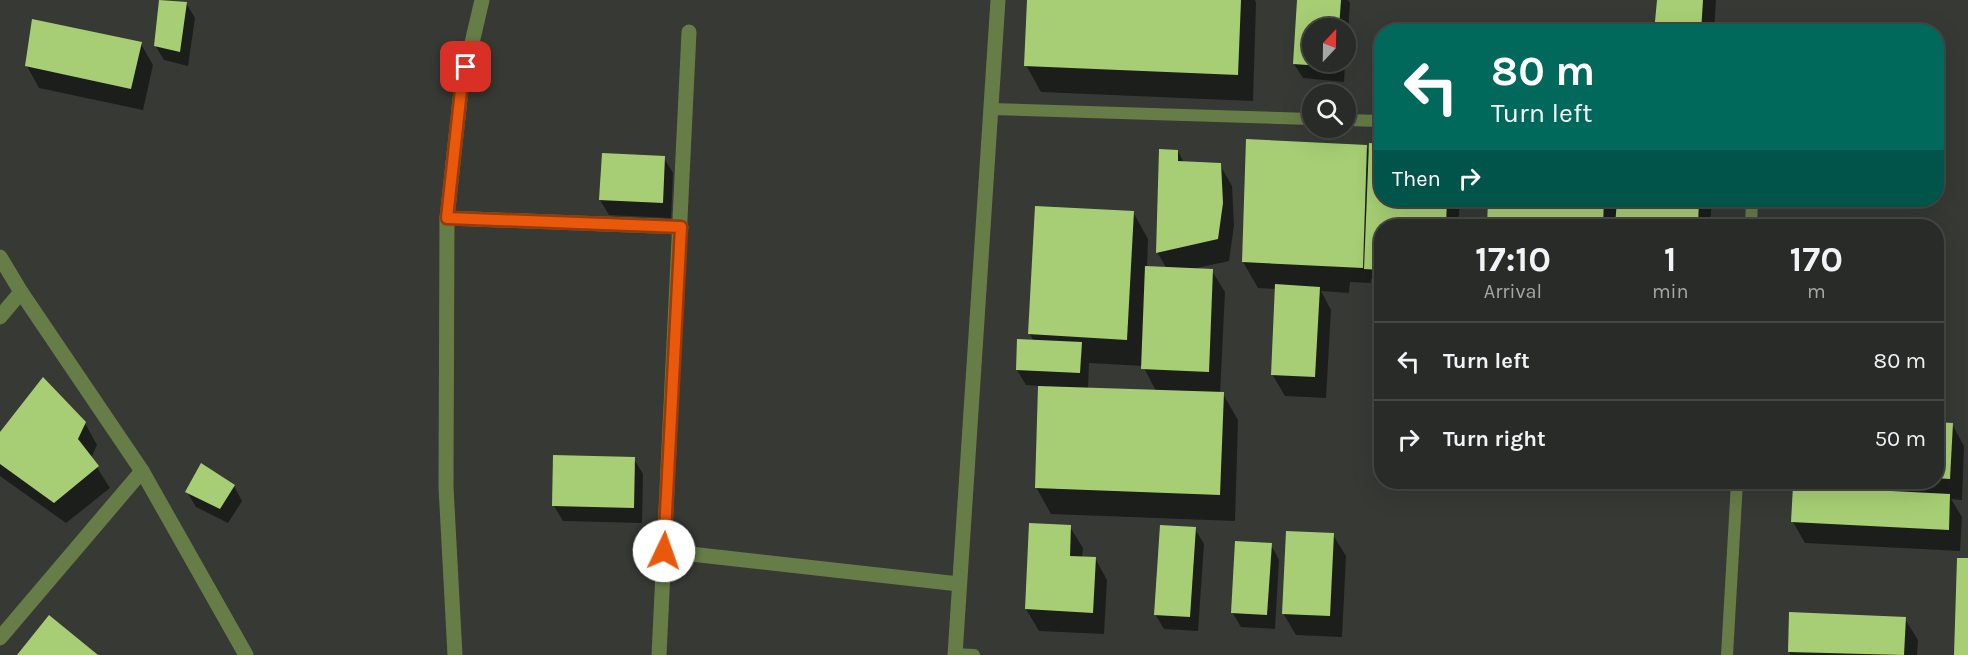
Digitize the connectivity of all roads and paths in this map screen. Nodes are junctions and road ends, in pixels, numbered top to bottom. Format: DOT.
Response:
graph roads {
  1 [pos="482,0"];
  2 [pos="998,0"];
  3 [pos="689,32"];
  4 [pos="991,109"];
  5 [pos="1302,119"];
  6 [pos="1356,120"];
  7 [pos="1374,121"];
  8 [pos="447,218"];
  9 [pos="681,227"];
  10 [pos="0,257"];
  11 [pos="21,292"];
  12 [pos="0,317"];
  13 [pos="142,471"];
  14 [pos="1737,489"];
  15 [pos="664,551"];
  16 [pos="960,584"];
  17 [pos="0,638"];
  18 [pos="246,655"];
  19 [pos="455,655"];
  20 [pos="658,655"];
  21 [pos="955,655"];
  22 [pos="974,655"];
  23 [pos="1727,655"];
  1 -- 8 [label="street"];
  2 -- 4 [label="street"];
  3 -- 9 [label="street"];
  4 -- 5 [label="lane"];
  4 -- 16 [label="street"];
  6 -- 7 [label="lane"];
  8 -- 9 [label="street"];
  8 -- 19 [label="street"];
  9 -- 15 [label="street"];
  10 -- 11 [label="street"];
  11 -- 12 [label="street"];
  11 -- 13 [label="street"];
  13 -- 17 [label="street"];
  13 -- 18 [label="street"];
  14 -- 23 [label="lane"];
  15 -- 16 [label="street"];
  15 -- 20 [label="street"];
  16 -- 21 [label="street"];
  21 -- 22 [label="lane"];
}
